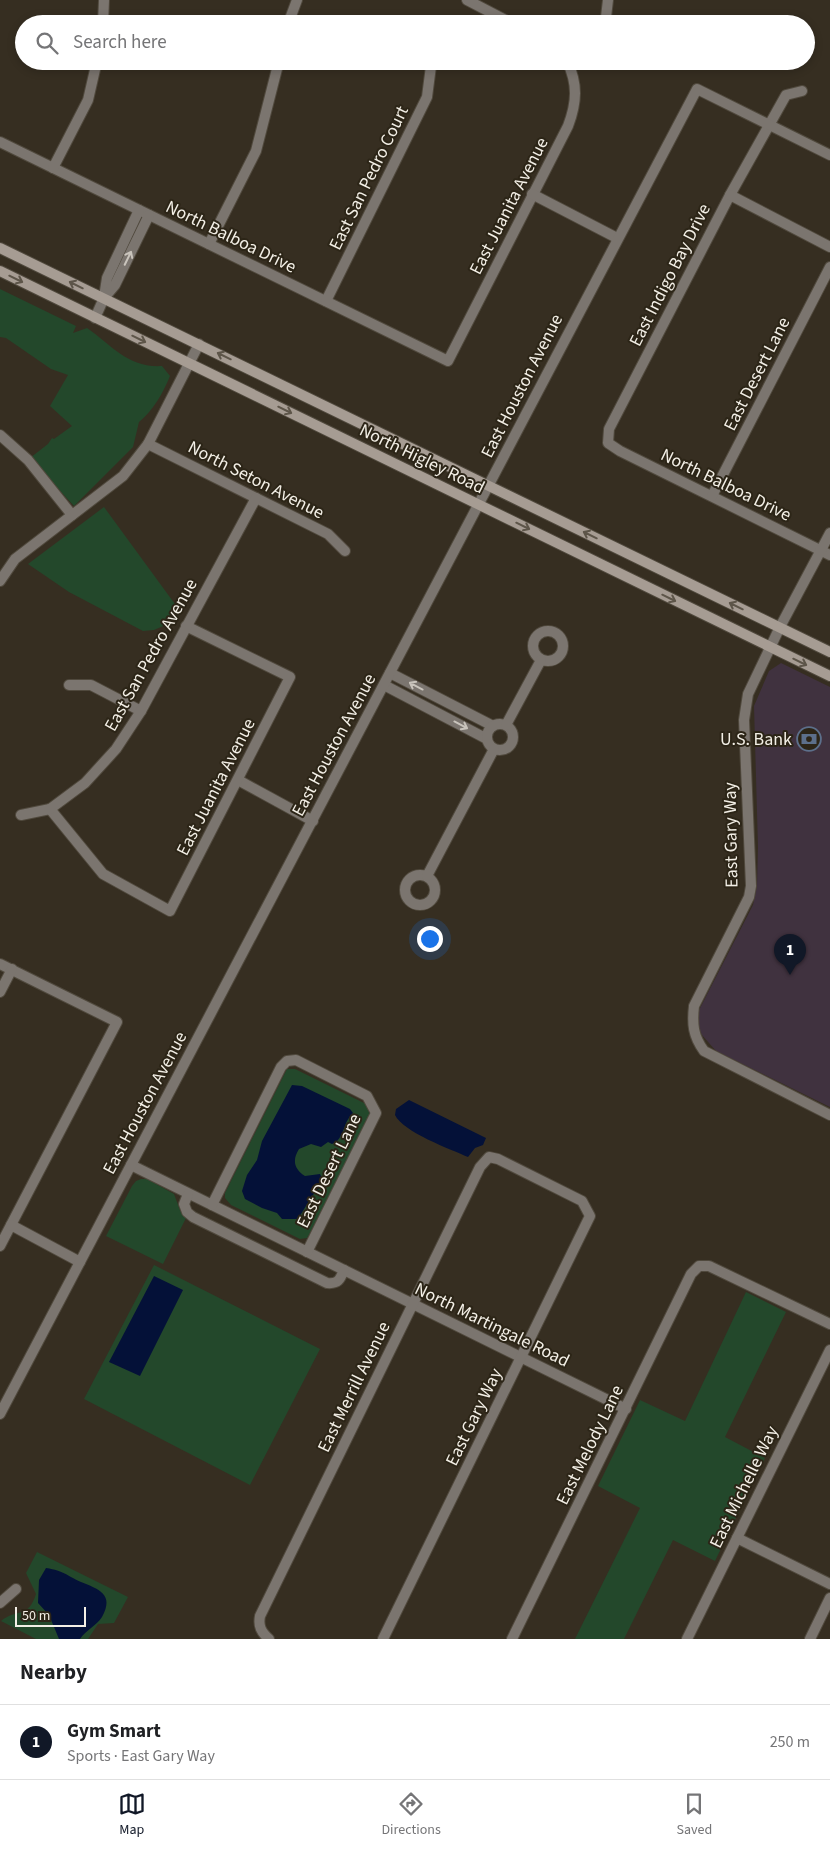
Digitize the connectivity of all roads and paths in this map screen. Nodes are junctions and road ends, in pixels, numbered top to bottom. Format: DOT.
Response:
graph roads {
  1 [pos="104,0"];
  2 [pos="298,0"];
  3 [pos="467,0"];
  4 [pos="608,0"];
  5 [pos="103,15"];
  6 [pos="292,15"];
  7 [pos="496,15"];
  8 [pos="606,15"];
  9 [pos="95,70"];
  10 [pos="277,70"];
  11 [pos="430,70"];
  12 [pos="571,70"];
  13 [pos="802,91"];
  14 [pos="768,126"];
  15 [pos="0,142"];
  16 [pos="830,156"];
  17 [pos="54,168"];
  18 [pos="532,194"];
  19 [pos="730,195"];
  20 [pos="139,210"];
  21 [pos="149,215"];
  22 [pos="617,238"];
  23 [pos="209,244"];
  24 [pos="830,247"];
  25 [pos="0,248"];
  26 [pos="830,267"];
  27 [pos="0,272"];
  28 [pos="104,298"];
  29 [pos="326,301"];
  30 [pos="95,318"];
  31 [pos="199,344"];
  32 [pos="448,361"];
  33 [pos="189,364"];
  34 [pos="0,434"];
  35 [pos="608,443"];
  36 [pos="148,444"];
  37 [pos="489,486"];
  38 [pos="712,496"];
  39 [pos="256,498"];
  40 [pos="479,505"];
  41 [pos="72,515"];
  42 [pos="830,533"];
  43 [pos="345,551"];
  44 [pos="825,553"];
  45 [pos="0,581"];
  46 [pos="186,626"];
  47 [pos="780,627"];
  48 [pos="772,642"];
  49 [pos="830,652"];
  50 [pos="541,660"];
  51 [pos="390,673"];
  52 [pos="830,676"];
  53 [pos="69,685"];
  54 [pos="384,685"];
  55 [pos="141,711"];
  56 [pos="506,725"];
  57 [pos="493,726"];
  58 [pos="487,739"];
  59 [pos="494,749"];
  60 [pos="238,780"];
  61 [pos="50,809"];
  62 [pos="22,815"];
  63 [pos="313,821"];
  64 [pos="427,876"];
  65 [pos="0,964"];
  66 [pos="12,969"];
  67 [pos="0,992"];
  68 [pos="830,1115"];
  69 [pos="131,1165"];
  70 [pos="188,1194"];
  71 [pos="212,1205"];
  72 [pos="587,1209"];
  73 [pos="11,1225"];
  74 [pos="0,1246"];
  75 [pos="307,1252"];
  76 [pos="80,1262"];
  77 [pos="344,1270"];
  78 [pos="412,1304"];
  79 [pos="830,1324"];
  80 [pos="830,1350"];
  81 [pos="522,1358"];
  82 [pos="626,1410"];
  83 [pos="0,1414"];
  84 [pos="737,1538"];
  85 [pos="830,1584"];
  86 [pos="16,1589"];
  87 [pos="830,1598"];
  88 [pos="0,1603"];
  89 [pos="266,1636"];
  90 [pos="383,1639"];
  91 [pos="512,1639"];
  92 [pos="687,1639"];
  93 [pos="810,1639"];
  1 -- 5 [label="street"];
  2 -- 6 [label="street"];
  3 -- 7 [label="street"];
  4 -- 8 [label="street"];
  9 -- 17 [label="street"];
  10 -- 23 [label="street"];
  11 -- 29 [label="street, East San Pedro Court"];
  12 -- 18 [label="street, East Juanita Avenue"];
  13 -- 14 [label="street, East Indigo Bay Drive"];
  14 -- 16 [label="street"];
  14 -- 19 [label="street, East Indigo Bay Drive"];
  14 -- 22 [label="street, East Houston Avenue"];
  15 -- 17 [label="street, North Balboa Drive"];
  17 -- 20 [label="street, North Balboa Drive"];
  18 -- 22 [label="street"];
  18 -- 32 [label="street, East Juanita Avenue"];
  19 -- 24 [label="street"];
  19 -- 35 [label="street, East Indigo Bay Drive"];
  20 -- 21 [label="street, North Balboa Drive"];
  20 -- 28 [label="street"];
  21 -- 23 [label="street, North Balboa Drive"];
  28 -- 21 [label="street, one-way"];
  22 -- 37 [label="street, East Houston Avenue"];
  23 -- 29 [label="street, North Balboa Drive"];
  28 -- 25 [label="main road, North Higley Road, one-way"];
  26 -- 38 [label="street, East Desert Lane"];
  27 -- 30 [label="main road, North Higley Road, one-way"];
  28 -- 30 [label="street"];
  28 -- 31 [label="main road, North Higley Road"];
  29 -- 32 [label="street, North Balboa Drive"];
  30 -- 33 [label="main road, North Higley Road, one-way"];
  31 -- 33 [label="street"];
  37 -- 31 [label="main road, North Higley Road, one-way"];
  33 -- 36 [label="street"];
  33 -- 40 [label="main road, North Higley Road, one-way"];
  34 -- 41 [label="street"];
  35 -- 38 [label="street, North Balboa Drive"];
  36 -- 39 [label="street, North Seton Avenue"];
  36 -- 41 [label="street"];
  37 -- 40 [label="street, East Houston Avenue"];
  47 -- 37 [label="main road, North Higley Road, one-way"];
  38 -- 44 [label="street, North Balboa Drive"];
  39 -- 43 [label="street, North Seton Avenue"];
  39 -- 46 [label="street, East San Pedro Avenue"];
  40 -- 48 [label="main road, North Higley Road, one-way"];
  40 -- 51 [label="street, East Houston Avenue"];
  41 -- 45 [label="street"];
  42 -- 44 [label="street"];
  44 -- 47 [label="street"];
  46 -- 55 [label="street, East San Pedro Avenue"];
  46 -- 60 [label="street, East Juanita Avenue"];
  47 -- 48 [label="street"];
  47 -- 49 [label="main road, North Higley Road"];
  48 -- 52 [label="main road, North Higley Road, one-way"];
  48 -- 68 [label="street, East Gary Way"];
  50 -- 56 [label="street"];
  51 -- 54 [label="street, East Houston Avenue"];
  57 -- 51 [label="street, one-way"];
  53 -- 55 [label="street"];
  54 -- 58 [label="street, one-way"];
  54 -- 63 [label="street, East Houston Avenue"];
  55 -- 61 [label="street, East San Pedro Avenue"];
  56 -- 57 [label="street"];
  56 -- 59 [label="street"];
  57 -- 58 [label="street"];
  58 -- 59 [label="street"];
  59 -- 64 [label="street"];
  60 -- 61 [label="street, East Juanita Avenue"];
  60 -- 63 [label="street"];
  61 -- 62 [label="street, East San Pedro Avenue"];
  63 -- 69 [label="street, East Houston Avenue"];
  65 -- 66 [label="street"];
  66 -- 67 [label="street"];
  66 -- 73 [label="street"];
  69 -- 70 [label="street, North Martingale Road"];
  69 -- 76 [label="street, East Houston Avenue"];
  70 -- 71 [label="street, North Martingale Road"];
  70 -- 77 [label="street"];
  71 -- 75 [label="street, North Martingale Road"];
  71 -- 75 [label="street, East Desert Lane"];
  72 -- 78 [label="street, East Merrill Avenue"];
  72 -- 81 [label="street, East Gary Way"];
  73 -- 74 [label="street"];
  73 -- 76 [label="street"];
  75 -- 77 [label="street, North Martingale Road"];
  76 -- 83 [label="street, East Houston Avenue"];
  77 -- 78 [label="street, North Martingale Road"];
  78 -- 81 [label="street, North Martingale Road"];
  78 -- 89 [label="street, East Merrill Avenue"];
  79 -- 82 [label="street, East Melody Lane"];
  80 -- 84 [label="street, East Michelle Way"];
  81 -- 82 [label="street, North Martingale Road"];
  81 -- 90 [label="street, East Gary Way"];
  82 -- 91 [label="street, East Melody Lane"];
  84 -- 85 [label="street"];
  84 -- 92 [label="street, East Michelle Way"];
  86 -- 88 [label="street"];
  87 -- 93 [label="street"];
}
